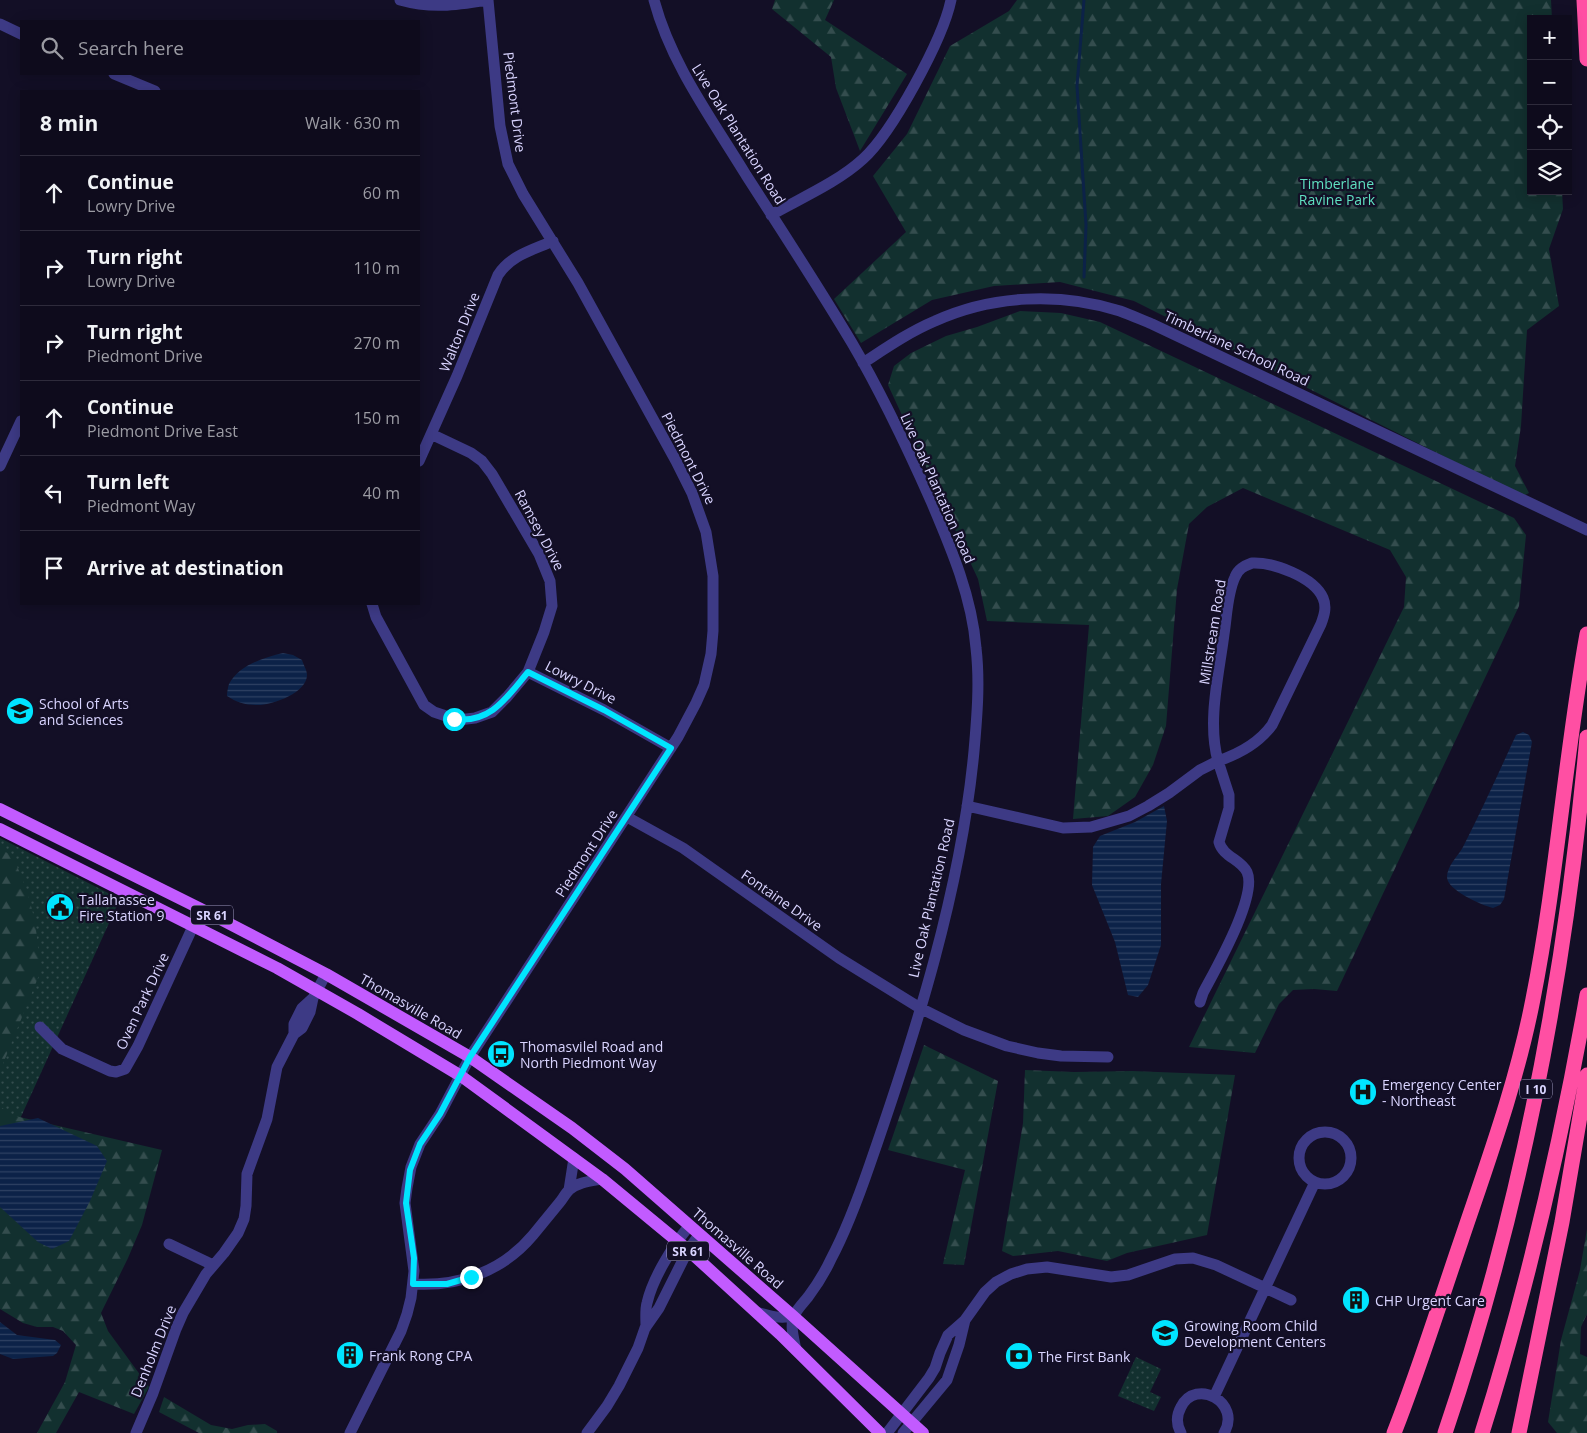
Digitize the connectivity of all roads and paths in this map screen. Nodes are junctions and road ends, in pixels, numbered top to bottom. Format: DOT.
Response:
graph roads {
  1 [pos="400,0"];
  2 [pos="488,0"];
  3 [pos="654,0"];
  4 [pos="951,0"];
  5 [pos="1584,0"];
  6 [pos="0,24"];
  7 [pos="20,34"];
  8 [pos="1587,59"];
  9 [pos="116,75"];
  10 [pos="152,90"];
  11 [pos="772,215"];
  12 [pos="553,241"];
  13 [pos="863,363"];
  14 [pos="20,423"];
  15 [pos="431,434"];
  16 [pos="420,458"];
  17 [pos="0,466"];
  18 [pos="1587,530"];
  19 [pos="372,605"];
  20 [pos="1587,634"];
  21 [pos="528,672"];
  22 [pos="1587,737"];
  23 [pos="671,748"];
  24 [pos="1218,761"];
  25 [pos="967,806"];
  26 [pos="0,809"];
  27 [pos="627,817"];
  28 [pos="18,818"];
  29 [pos="5,832"];
  30 [pos="118,868"];
  31 [pos="111,885"];
  32 [pos="201,909"];
  33 [pos="192,927"];
  34 [pos="326,974"];
  35 [pos="315,994"];
  36 [pos="1587,995"];
  37 [pos="1200,1002"];
  38 [pos="920,1008"];
  39 [pos="40,1027"];
  40 [pos="470,1057"];
  41 [pos="1108,1057"];
  42 [pos="1587,1075"];
  43 [pos="461,1076"];
  44 [pos="588,1140"];
  45 [pos="574,1158"];
  46 [pos="602,1179"];
  47 [pos="1315,1182"];
  48 [pos="569,1190"];
  49 [pos="694,1230"];
  50 [pos="676,1242"];
  51 [pos="169,1244"];
  52 [pos="688,1250"];
  53 [pos="213,1265"];
  54 [pos="413,1284"];
  55 [pos="1266,1288"];
  56 [pos="1291,1300"];
  57 [pos="756,1312"];
  58 [pos="793,1316"];
  59 [pos="965,1320"];
  60 [pos="646,1328"];
  61 [pos="1536,1345"];
  62 [pos="796,1350"];
  63 [pos="1214,1396"];
  64 [pos="902,1413"];
  65 [pos="912,1423"];
  66 [pos="136,1433"];
  67 [pos="350,1433"];
  68 [pos="587,1433"];
  69 [pos="880,1433"];
  70 [pos="887,1433"];
  71 [pos="903,1433"];
  72 [pos="923,1433"];
  73 [pos="1181,1433"];
  74 [pos="1224,1433"];
  75 [pos="1394,1433"];
  76 [pos="1445,1433"];
  77 [pos="1482,1433"];
  78 [pos="1512,1433"];
  79 [pos="1519,1433"];
  1 -- 2 [label="street"];
  2 -- 12 [label="street, Piedmont Drive"];
  3 -- 11 [label="street, Live Oak Plantation Road"];
  4 -- 11 [label="street"];
  5 -- 8 [label="highway"];
  6 -- 7 [label="street"];
  9 -- 10 [label="street"];
  11 -- 13 [label="street, Live Oak Plantation Road"];
  12 -- 15 [label="street, Walton Drive"];
  12 -- 23 [label="street, Piedmont Drive"];
  13 -- 18 [label="street, Timberlane School Road"];
  13 -- 25 [label="street, Live Oak Plantation Road"];
  14 -- 17 [label="street"];
  15 -- 16 [label="street, Walton Drive"];
  15 -- 21 [label="street, Ramsey Drive"];
  19 -- 21 [label="street, Lowry Drive"];
  20 -- 75 [label="highway"];
  21 -- 23 [label="street, Lowry Drive"];
  22 -- 76 [label="highway, I 10"];
  23 -- 27 [label="street, Piedmont Drive"];
  24 -- 24 [label="street, Millstream Road"];
  24 -- 25 [label="street, Millstream Road"];
  24 -- 37 [label="street, Millstream Road"];
  25 -- 38 [label="street, Live Oak Plantation Road"];
  26 -- 28 [label="main road, Thomasville Road / SR 61"];
  27 -- 38 [label="street, Fontaine Drive"];
  27 -- 40 [label="street, Piedmont Drive"];
  28 -- 29 [label="main road"];
  28 -- 30 [label="main road, Thomasville Road / SR 61"];
  29 -- 31 [label="main road, SR 61"];
  30 -- 31 [label="main road"];
  30 -- 32 [label="main road, Thomasville Road / SR 61"];
  31 -- 33 [label="main road, SR 61"];
  32 -- 33 [label="street, Oven Park Drive"];
  32 -- 34 [label="main road, Thomasville Road / SR 61"];
  33 -- 35 [label="main road, SR 61"];
  33 -- 39 [label="street, Oven Park Drive"];
  34 -- 35 [label="street, Denholm Drive"];
  34 -- 40 [label="main road, Thomasville Road / SR 61"];
  35 -- 43 [label="main road, SR 61"];
  35 -- 53 [label="street, Denholm Drive"];
  36 -- 77 [label="highway, I 10"];
  38 -- 41 [label="street, Fontaine Drive"];
  38 -- 58 [label="street, Live Oak Plantation Road"];
  40 -- 43 [label="street, Piedmont Drive"];
  40 -- 44 [label="main road, Thomasville Road / SR 61"];
  42 -- 61 [label="highway"];
  43 -- 45 [label="main road, SR 61"];
  43 -- 54 [label="street, Piedmont Drive"];
  44 -- 45 [label="main road"];
  44 -- 49 [label="main road, Thomasville Road / SR 61"];
  45 -- 46 [label="main road, SR 61"];
  45 -- 48 [label="street"];
  46 -- 48 [label="street"];
  46 -- 50 [label="main road, SR 61"];
  47 -- 47 [label="street"];
  47 -- 55 [label="street"];
  48 -- 54 [label="street"];
  49 -- 50 [label="street"];
  49 -- 52 [label="street"];
  49 -- 58 [label="main road, Thomasville Road / SR 61"];
  50 -- 52 [label="main road, SR 61"];
  50 -- 60 [label="street"];
  51 -- 53 [label="street"];
  52 -- 57 [label="main road, SR 61"];
  52 -- 60 [label="street"];
  53 -- 66 [label="street, Denholm Drive"];
  54 -- 67 [label="street, Piedmont Drive"];
  55 -- 56 [label="street"];
  55 -- 59 [label="street"];
  55 -- 63 [label="street"];
  57 -- 58 [label="street"];
  57 -- 62 [label="main road, SR 61"];
  58 -- 62 [label="street"];
  58 -- 64 [label="main road, Thomasville Road / SR 61"];
  59 -- 64 [label="street"];
  59 -- 65 [label="street"];
  60 -- 68 [label="street"];
  61 -- 78 [label="highway"];
  61 -- 79 [label="highway"];
  62 -- 69 [label="main road, SR 61"];
  63 -- 73 [label="street"];
  63 -- 74 [label="street"];
  64 -- 65 [label="main road, Thomasville Road / SR 61"];
  64 -- 70 [label="street"];
  65 -- 71 [label="street"];
  65 -- 72 [label="main road, Thomasville Road / SR 61"];
}
